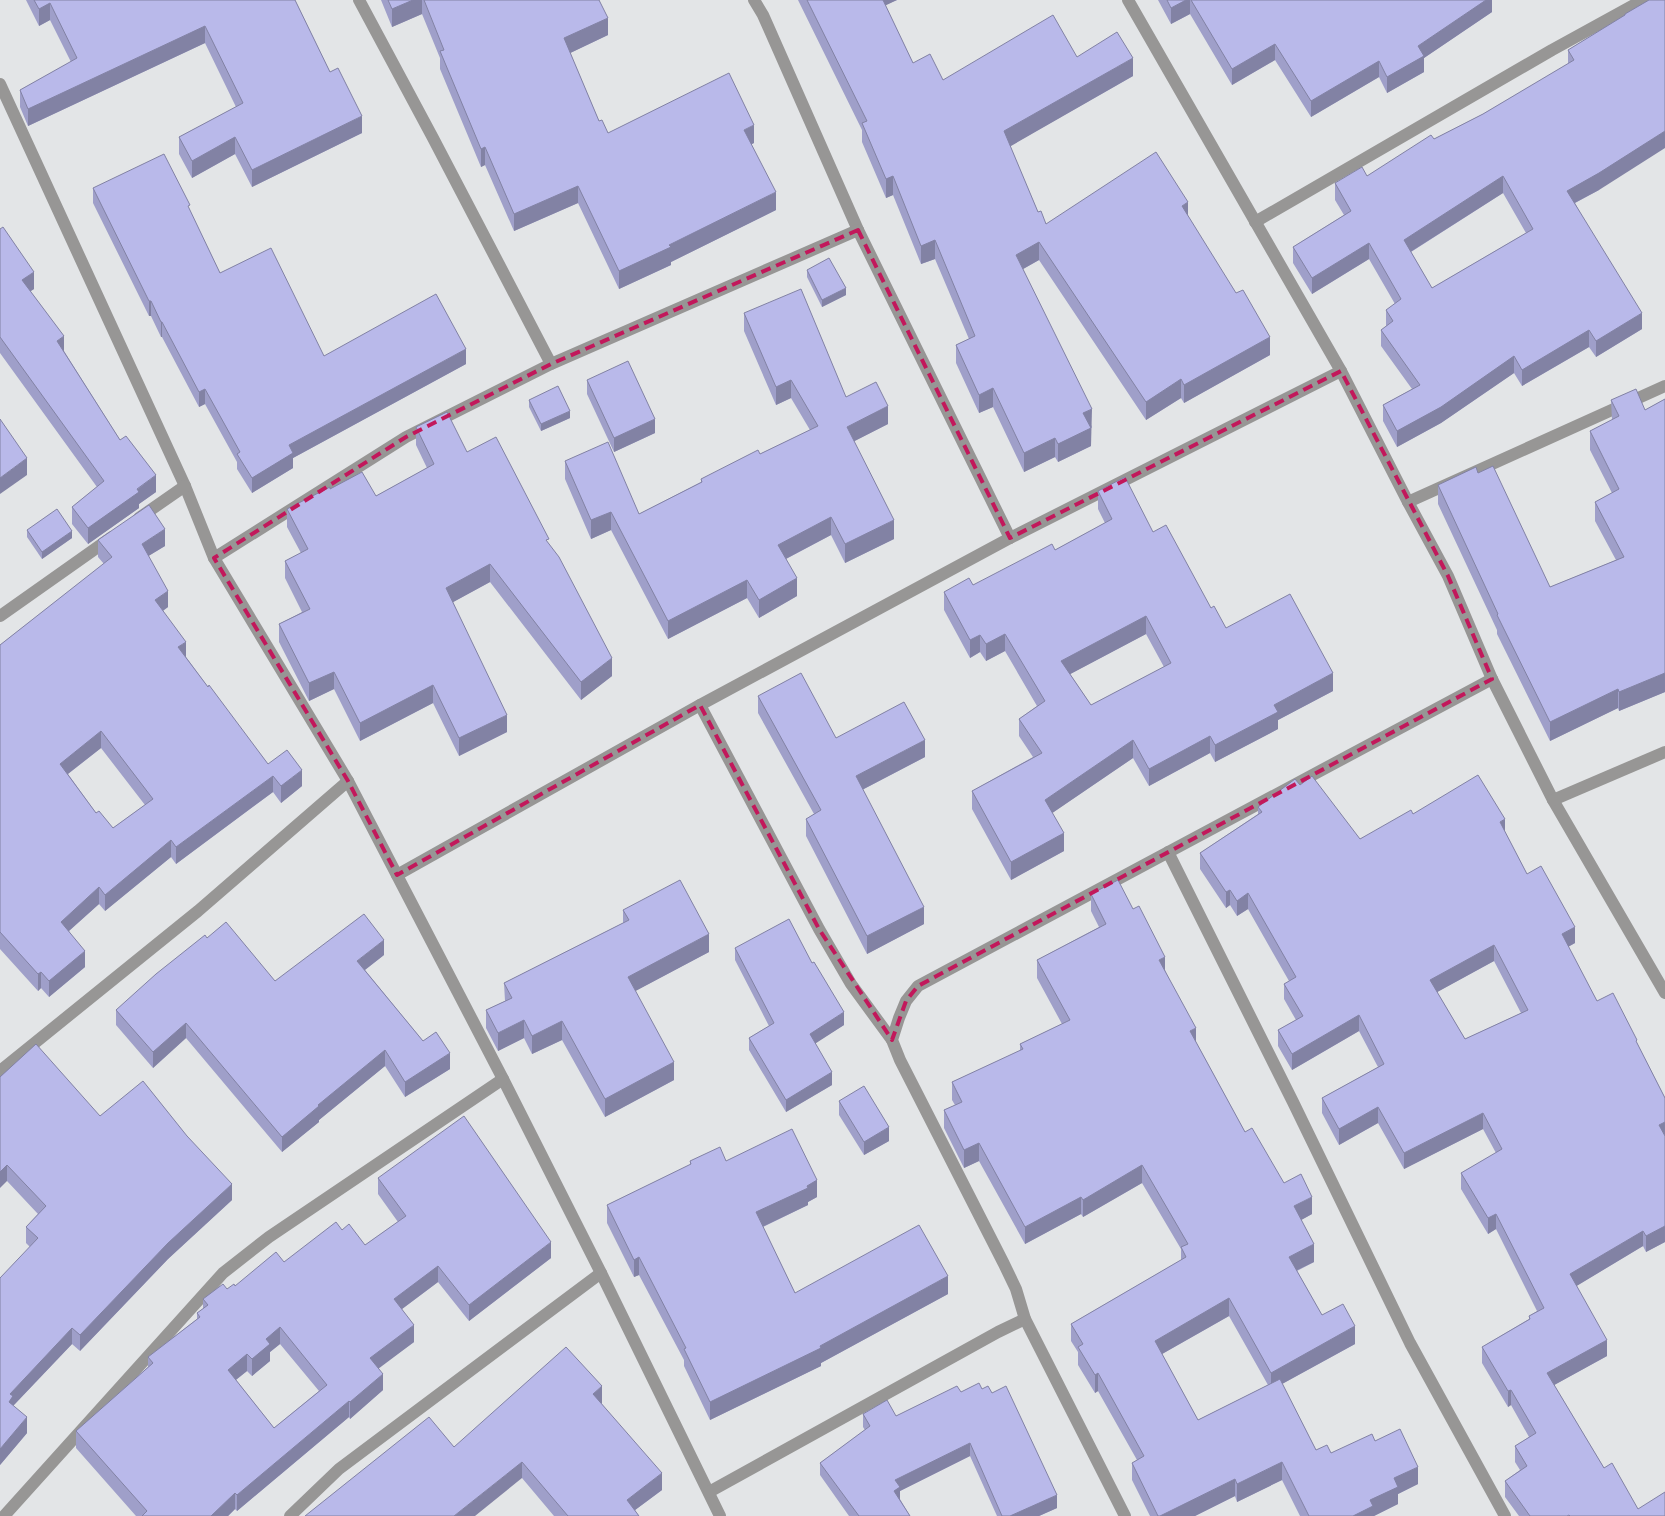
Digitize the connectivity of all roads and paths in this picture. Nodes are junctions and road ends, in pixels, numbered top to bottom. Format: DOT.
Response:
graph roads {
  1 [pos="359,0"];
  2 [pos="754,0"];
  3 [pos="1128,0"];
  4 [pos="1643,0"];
  5 [pos="0,84"];
  6 [pos="1254,222"];
  7 [pos="858,230"];
  8 [pos="551,364"];
  9 [pos="1341,371"];
  10 [pos="1665,386"];
  11 [pos="185,486"];
  12 [pos="1408,502"];
  13 [pos="1010,538"];
  14 [pos="214,558"];
  15 [pos="0,616"];
  16 [pos="1492,679"];
  17 [pos="700,705"];
  18 [pos="1665,752"];
  19 [pos="348,781"];
  20 [pos="1553,800"];
  21 [pos="1168,852"];
  22 [pos="397,875"];
  23 [pos="1665,992"];
  24 [pos="892,1040"];
  25 [pos="0,1071"];
  26 [pos="503,1079"];
  27 [pos="601,1273"];
  28 [pos="1025,1319"];
  29 [pos="709,1492"];
  30 [pos="4,1516"];
  31 [pos="290,1516"];
  32 [pos="720,1516"];
  33 [pos="1125,1516"];
  34 [pos="1505,1516"];
  1 -- 8 [label="street"];
  2 -- 7 [label="street"];
  3 -- 6 [label="street"];
  4 -- 6 [label="street"];
  5 -- 11 [label="street"];
  6 -- 9 [label="street"];
  7 -- 8 [label="street"];
  7 -- 13 [label="street"];
  8 -- 14 [label="street"];
  9 -- 12 [label="street"];
  9 -- 13 [label="street"];
  10 -- 12 [label="street"];
  11 -- 14 [label="street"];
  11 -- 15 [label="street"];
  12 -- 16 [label="street"];
  13 -- 17 [label="street"];
  14 -- 19 [label="street"];
  16 -- 20 [label="street"];
  16 -- 21 [label="street"];
  17 -- 22 [label="street"];
  17 -- 24 [label="street"];
  18 -- 20 [label="street"];
  19 -- 22 [label="street"];
  19 -- 25 [label="street"];
  20 -- 23 [label="street"];
  21 -- 24 [label="street"];
  21 -- 34 [label="street"];
  22 -- 26 [label="street"];
  24 -- 28 [label="street"];
  26 -- 27 [label="street"];
  26 -- 30 [label="street"];
  27 -- 29 [label="street"];
  27 -- 31 [label="street"];
  28 -- 29 [label="street"];
  28 -- 33 [label="street"];
  29 -- 32 [label="street"];
}
